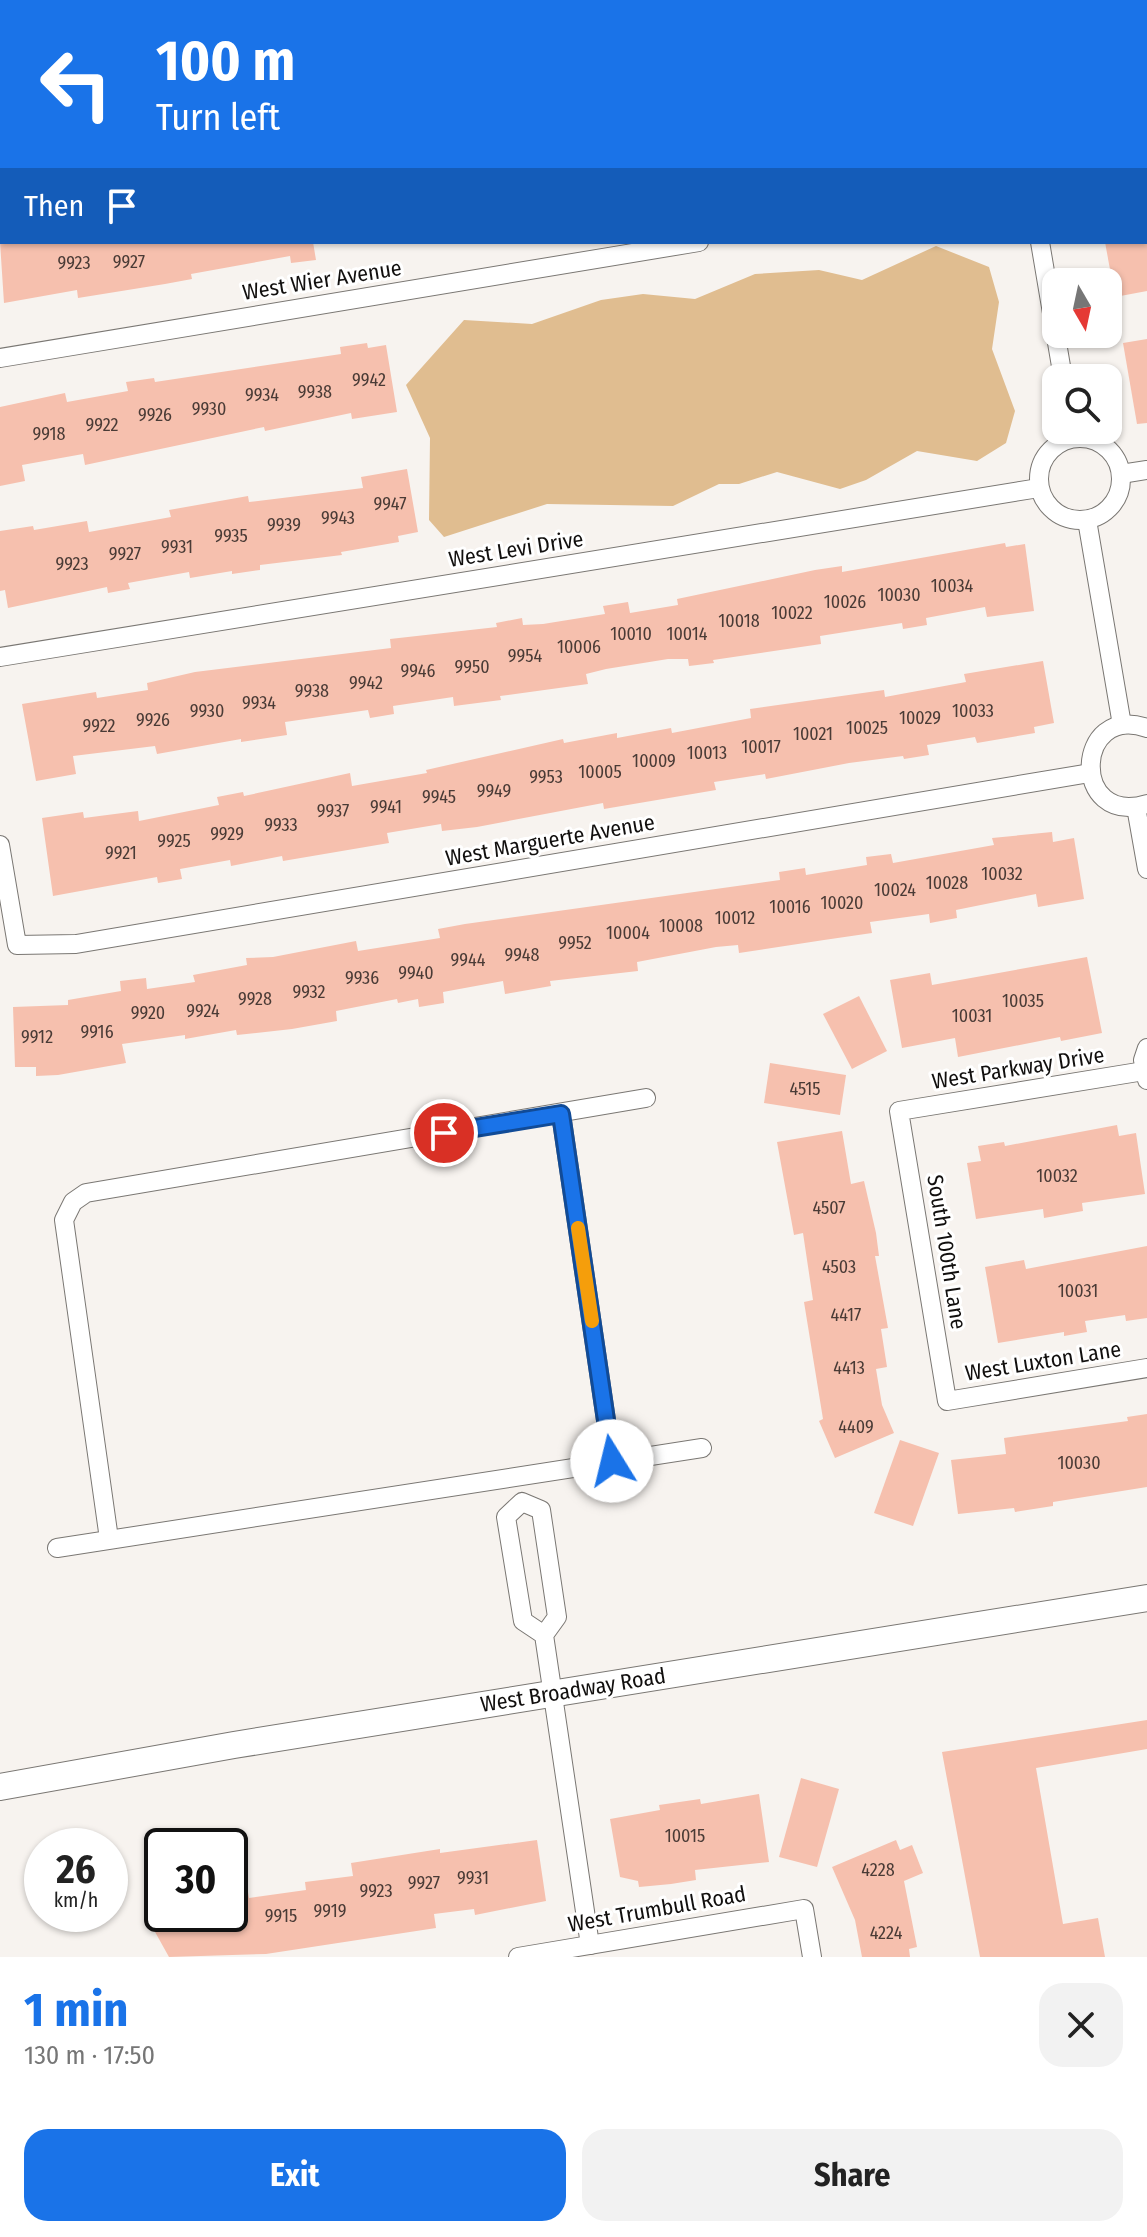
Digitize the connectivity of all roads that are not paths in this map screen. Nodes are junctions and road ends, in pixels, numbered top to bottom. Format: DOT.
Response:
graph roads {
  1 [pos="687,244"];
  2 [pos="1040,244"];
  3 [pos="0,358"];
  4 [pos="1061,364"];
  5 [pos="1059,444"];
  6 [pos="1098,444"];
  7 [pos="1147,470"];
  8 [pos="1121,474"];
  9 [pos="1039,488"];
  10 [pos="1087,520"];
  11 [pos="0,657"];
  12 [pos="1122,725"];
  13 [pos="1147,728"];
  14 [pos="1090,773"];
  15 [pos="1142,806"];
  16 [pos="0,845"];
  17 [pos="1147,869"];
  18 [pos="1147,1048"];
  19 [pos="1146,1076"];
  20 [pos="646,1098"];
  21 [pos="899,1111"];
  22 [pos="561,1114"];
  23 [pos="1147,1368"];
  24 [pos="947,1401"];
  25 [pos="702,1448"];
  26 [pos="612,1461"];
  27 [pos="518,1475"];
  28 [pos="522,1502"];
  29 [pos="109,1539"];
  30 [pos="57,1548"];
  31 [pos="1147,1598"];
  32 [pos="544,1635"];
  33 [pos="552,1693"];
  34 [pos="0,1787"];
  35 [pos="590,1945"];
  36 [pos="518,1957"];
  37 [pos="812,1957"];
  1 -- 3 [label="street, West Wier Avenue"];
  2 -- 4 [label="street"];
  5 -- 9 [label="street"];
  6 -- 8 [label="street"];
  7 -- 8 [label="street"];
  8 -- 10 [label="street"];
  9 -- 10 [label="street"];
  9 -- 11 [label="street, West Levi Drive"];
  10 -- 12 [label="street"];
  12 -- 13 [label="street"];
  12 -- 14 [label="street"];
  14 -- 15 [label="street"];
  14 -- 16 [label="street, West Marguerte Avenue"];
  15 -- 17 [label="street"];
  18 -- 19 [label="street"];
  19 -- 21 [label="street, West Parkway Drive"];
  20 -- 22 [label="street"];
  21 -- 24 [label="street, South 100th Lane"];
  22 -- 26 [label="street"];
  22 -- 29 [label="street"];
  23 -- 24 [label="street, West Luxton Lane"];
  25 -- 26 [label="street"];
  26 -- 27 [label="street"];
  27 -- 28 [label="street"];
  27 -- 29 [label="street"];
  28 -- 32 [label="street"];
  28 -- 32 [label="street"];
  29 -- 30 [label="street"];
  31 -- 33 [label="main road, West Broadway Road"];
  32 -- 33 [label="street"];
  33 -- 34 [label="main road, West Broadway Road"];
  33 -- 35 [label="street"];
  35 -- 36 [label="street, West Trumbull Road"];
  35 -- 37 [label="street, West Trumbull Road"];
}
